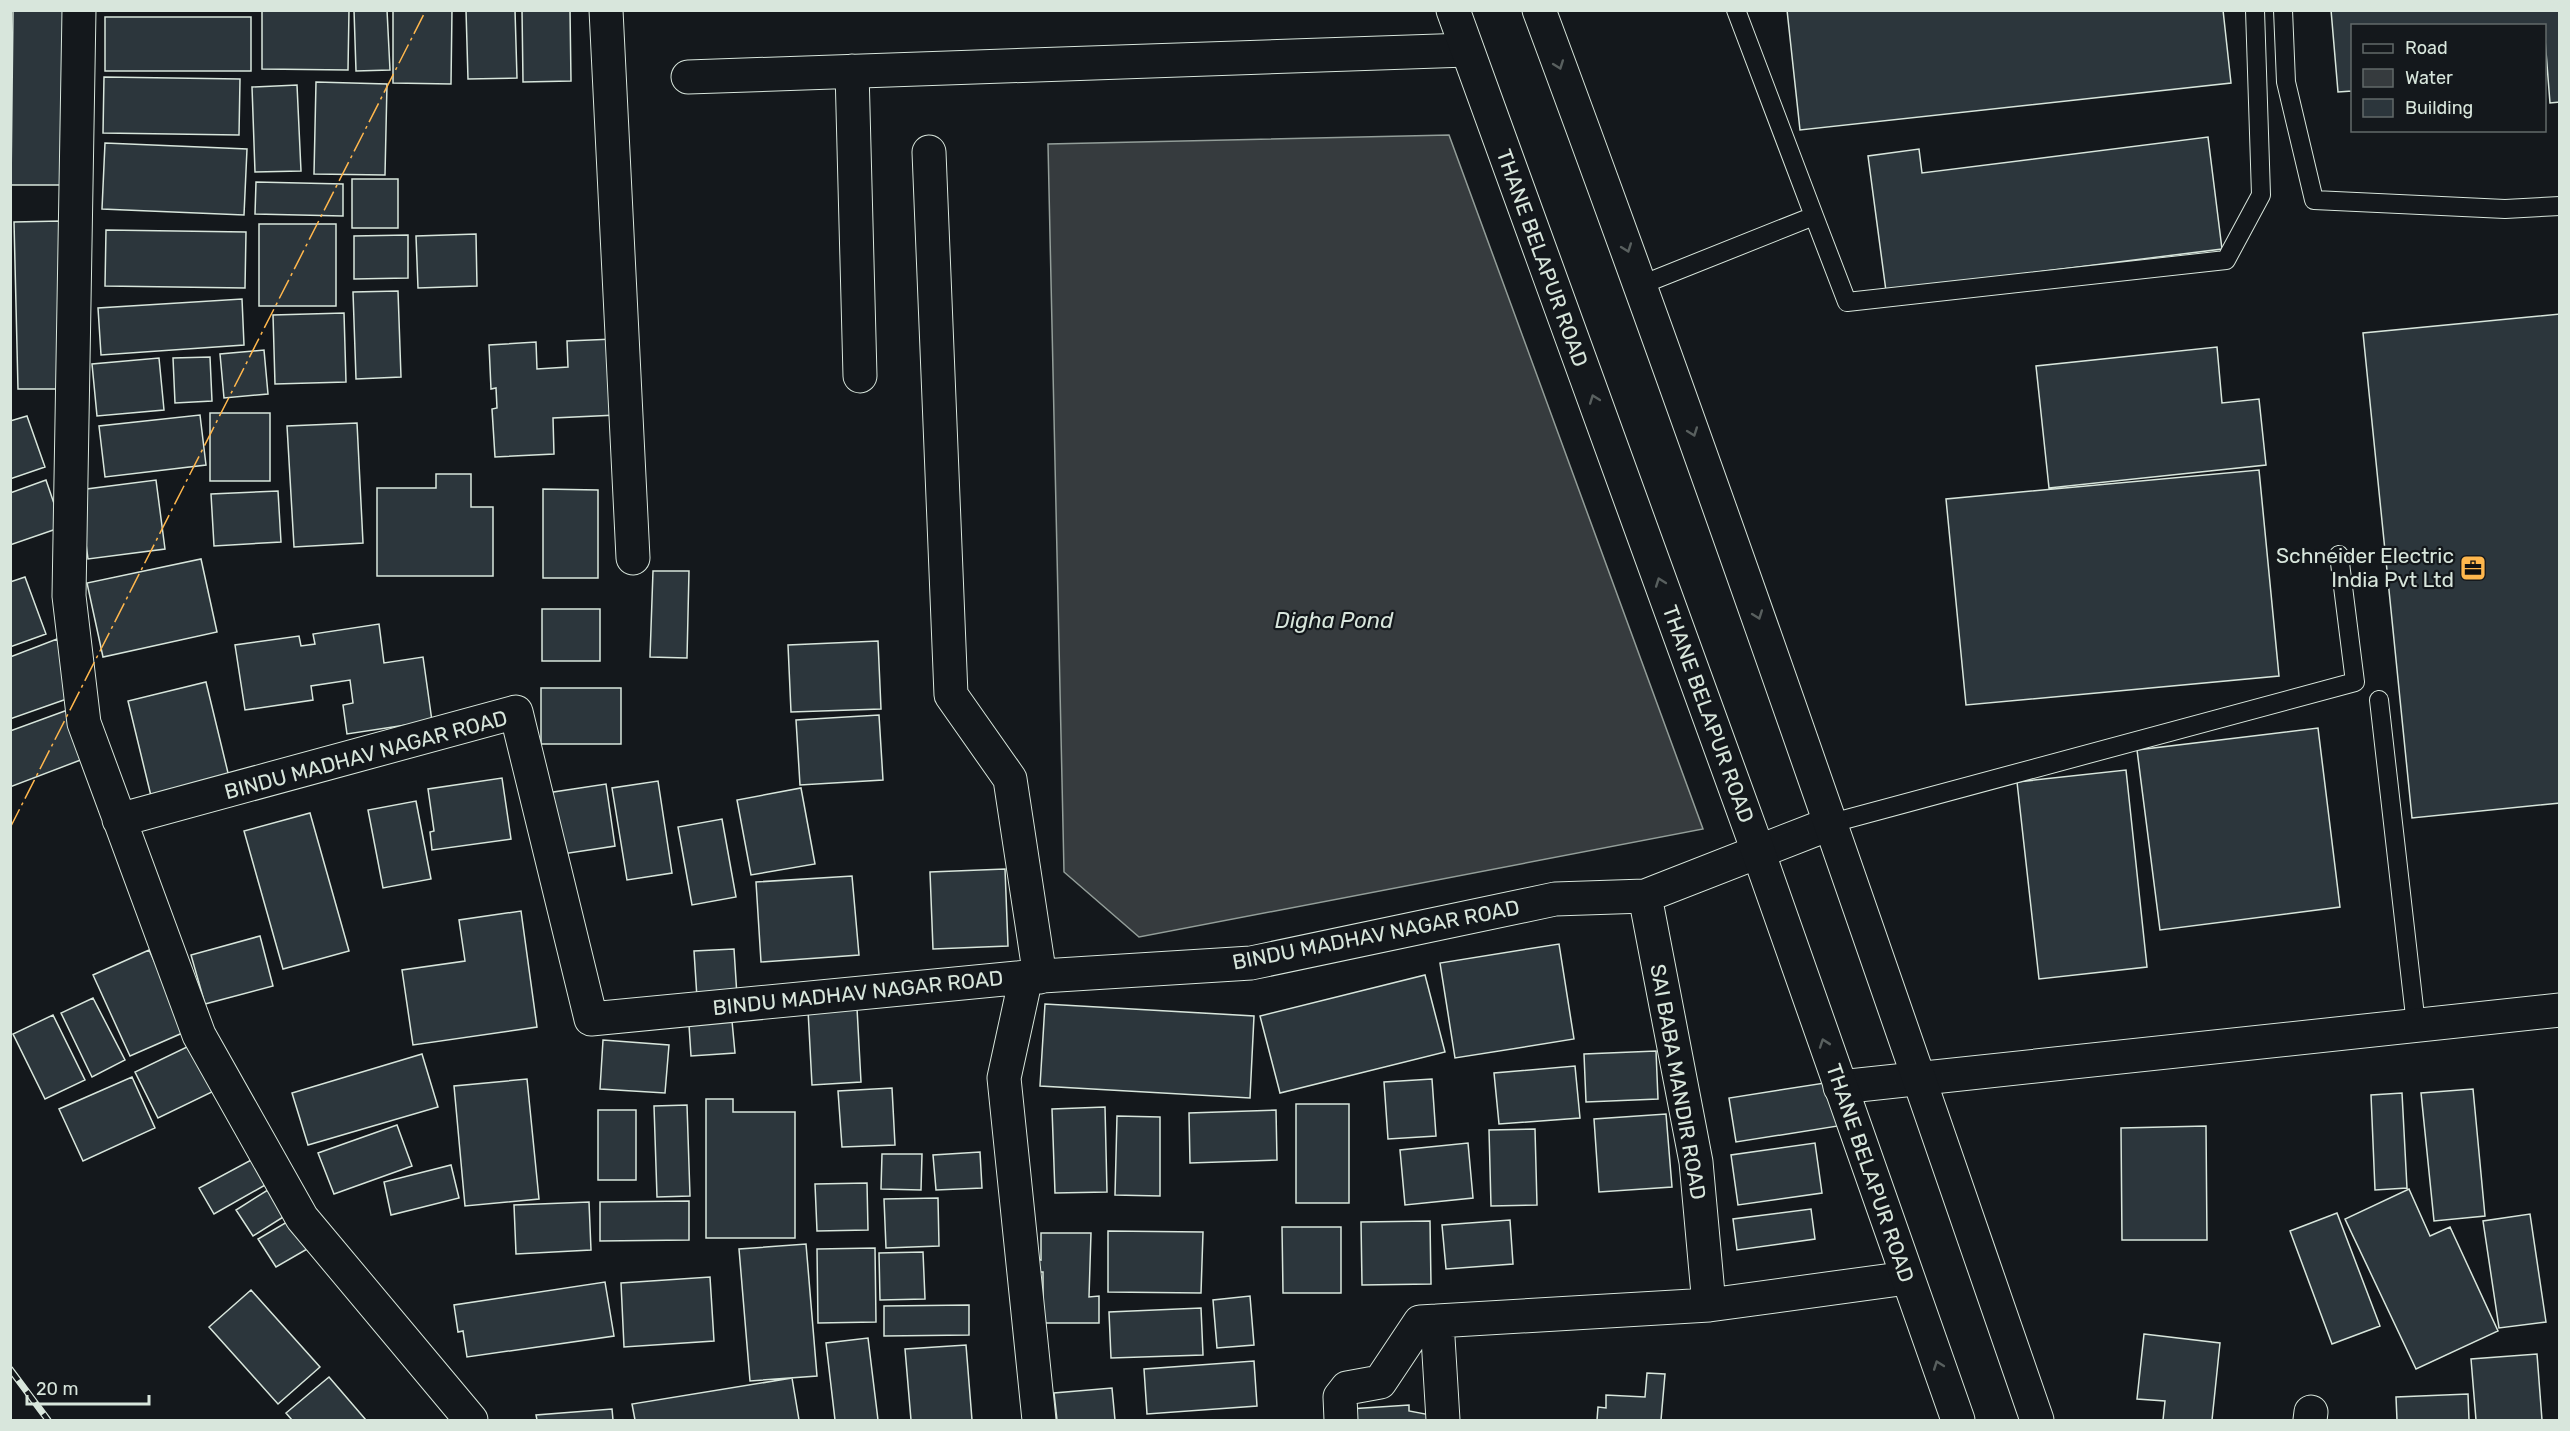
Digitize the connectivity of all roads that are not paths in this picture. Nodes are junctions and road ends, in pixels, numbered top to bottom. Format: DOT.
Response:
graph roads {
  1 [pos="79,10"];
  2 [pos="606,10"];
  3 [pos="1453,10"];
  4 [pos="1539,10"];
  5 [pos="1736,10"];
  6 [pos="2255,10"];
  7 [pos="2283,10"];
  8 [pos="1467,50"];
  9 [pos="852,71"];
  10 [pos="688,77"];
  11 [pos="928,152"];
  12 [pos="2559,206"];
  13 [pos="1814,216"];
  14 [pos="1641,285"];
  15 [pos="860,376"];
  16 [pos="2339,555"];
  17 [pos="633,558"];
  18 [pos="2379,700"];
  19 [pos="119,820"];
  20 [pos="1832,823"];
  21 [pos="1758,851"];
  22 [pos="1645,896"];
  23 [pos="1033,977"];
  24 [pos="2559,1010"];
  25 [pos="2416,1025"];
  26 [pos="1918,1078"];
  27 [pos="1839,1087"];
  28 [pos="1907,1278"];
  29 [pos="1709,1305"];
  30 [pos="1437,1321"];
  31 [pos="471,1420"];
  32 [pos="1039,1420"];
  33 [pos="1341,1420"];
  34 [pos="1443,1420"];
  35 [pos="1958,1420"];
  36 [pos="2037,1420"];
  1 -- 19 [label="street"];
  2 -- 17 [label="street"];
  3 -- 8 [label="street, THANE BELAPUR ROAD"];
  4 -- 14 [label="street, one-way"];
  5 -- 13 [label="lane"];
  6 -- 13 [label="lane"];
  7 -- 12 [label="lane"];
  8 -- 9 [label="street"];
  21 -- 8 [label="street, THANE BELAPUR ROAD, one-way"];
  9 -- 10 [label="street"];
  9 -- 15 [label="street"];
  11 -- 23 [label="street"];
  13 -- 14 [label="lane"];
  14 -- 20 [label="street, one-way"];
  16 -- 20 [label="lane"];
  18 -- 25 [label="lane"];
  19 -- 23 [label="street, BINDU MADHAV NAGAR ROAD"];
  19 -- 31 [label="street"];
  20 -- 21 [label="street, BINDU MADHAV NAGAR ROAD"];
  20 -- 26 [label="street"];
  21 -- 22 [label="street, BINDU MADHAV NAGAR ROAD"];
  27 -- 21 [label="street, THANE BELAPUR ROAD, one-way"];
  22 -- 23 [label="street, BINDU MADHAV NAGAR ROAD"];
  22 -- 29 [label="street, SAI BABA MANDIR ROAD"];
  23 -- 32 [label="street"];
  24 -- 25 [label="street"];
  25 -- 26 [label="street"];
  26 -- 27 [label="street"];
  26 -- 36 [label="street"];
  27 -- 28 [label="street, THANE BELAPUR ROAD"];
  28 -- 29 [label="street"];
  35 -- 28 [label="street, THANE BELAPUR ROAD, one-way"];
  29 -- 30 [label="street"];
  30 -- 33 [label="street"];
  30 -- 34 [label="street"];
}
